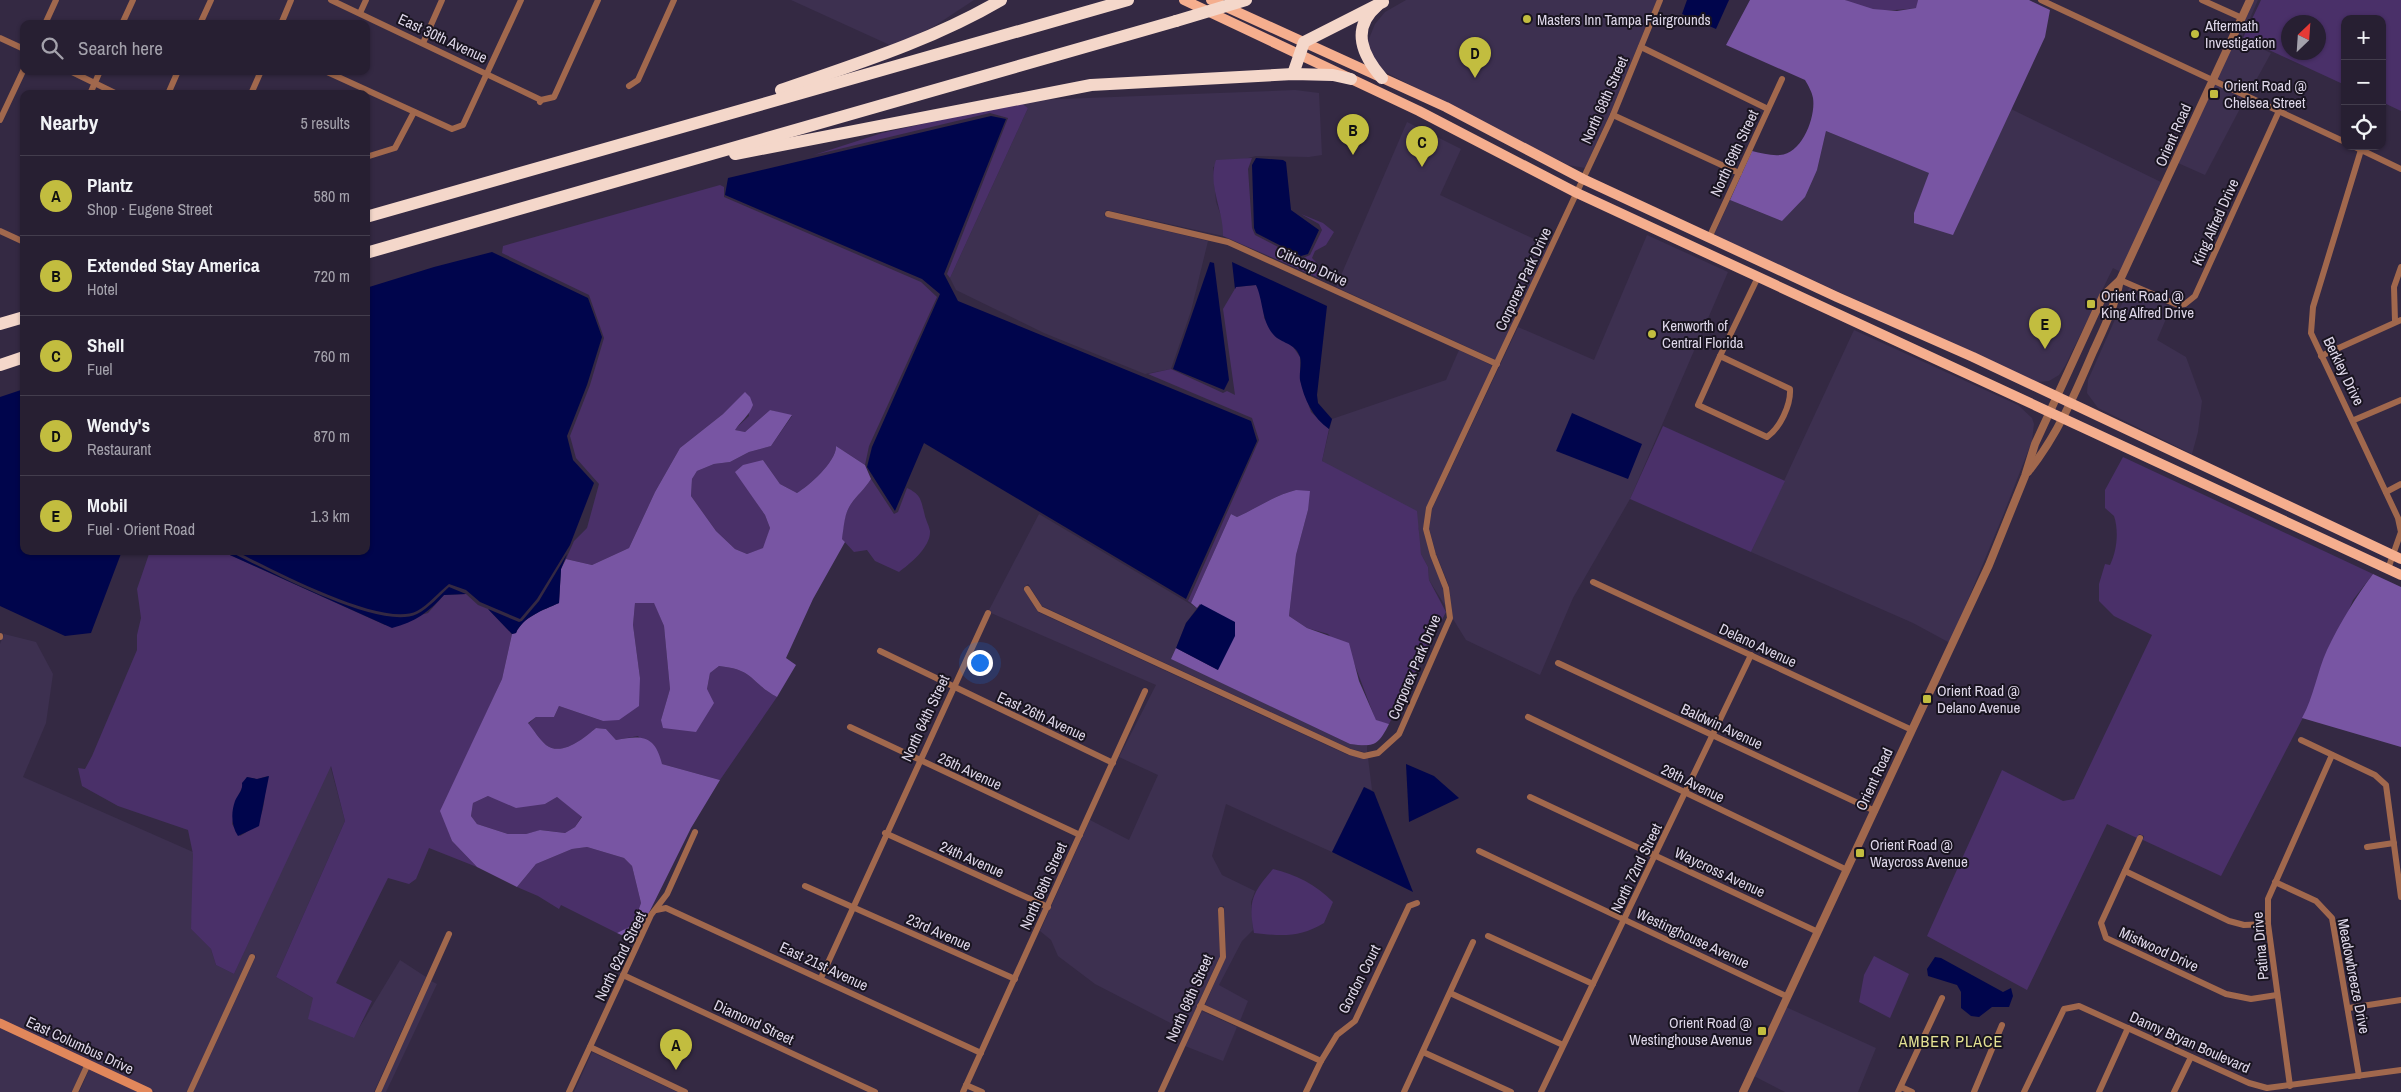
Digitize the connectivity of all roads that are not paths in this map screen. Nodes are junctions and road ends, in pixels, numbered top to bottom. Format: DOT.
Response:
graph roads {
  1 [pos="56,0"];
  2 [pos="133,0"];
  3 [pos="211,0"];
  4 [pos="290,0"];
  5 [pos="331,0"];
  6 [pos="366,0"];
  7 [pos="442,0"];
  8 [pos="521,0"];
  9 [pos="598,0"];
  10 [pos="674,0"];
  11 [pos="1003,0"];
  12 [pos="1128,0"];
  13 [pos="1184,0"];
  14 [pos="1211,0"];
  15 [pos="1246,0"];
  16 [pos="1660,0"];
  17 [pos="2041,0"];
  18 [pos="2202,0"];
  19 [pos="2250,0"];
  20 [pos="1384,1"];
  21 [pos="360,13"];
  22 [pos="2242,18"];
  23 [pos="47,20"];
  24 [pos="124,20"];
  25 [pos="202,20"];
  26 [pos="282,20"];
  27 [pos="0,38"];
  28 [pos="423,43"];
  29 [pos="20,47"];
  30 [pos="1641,47"];
  31 [pos="1302,48"];
  32 [pos="488,74"];
  33 [pos="1293,74"];
  34 [pos="21,75"];
  35 [pos="78,75"];
  36 [pos="98,75"];
  37 [pos="176,75"];
  38 [pos="259,75"];
  39 [pos="334,75"];
  40 [pos="1382,78"];
  41 [pos="1351,79"];
  42 [pos="1782,79"];
  43 [pos="2212,79"];
  44 [pos="95,83"];
  45 [pos="629,86"];
  46 [pos="92,90"];
  47 [pos="109,90"];
  48 [pos="170,90"];
  49 [pos="253,90"];
  50 [pos="366,90"];
  51 [pos="370,92"];
  52 [pos="1768,109"];
  53 [pos="2279,110"];
  54 [pos="414,112"];
  55 [pos="1613,115"];
  56 [pos="0,120"];
  57 [pos="664,132"];
  58 [pos="2341,140"];
  59 [pos="2361,150"];
  60 [pos="710,154"];
  61 [pos="370,156"];
  62 [pos="2401,169"];
  63 [pos="1739,173"];
  64 [pos="1583,179"];
  65 [pos="1576,193"];
  66 [pos="1108,214"];
  67 [pos="370,216"];
  68 [pos="0,231"];
  69 [pos="20,239"];
  70 [pos="1711,239"];
  71 [pos="370,253"];
  72 [pos="1741,253"];
  73 [pos="1720,259"];
  74 [pos="2401,266"];
  75 [pos="1758,277"];
  76 [pos="2120,280"];
  77 [pos="20,318"];
  78 [pos="2398,321"];
  79 [pos="0,324"];
  80 [pos="20,352"];
  81 [pos="1720,356"];
  82 [pos="2321,356"];
  83 [pos="0,358"];
  84 [pos="20,358"];
  85 [pos="1498,364"];
  86 [pos="0,365"];
  87 [pos="2057,397"];
  88 [pos="2401,400"];
  89 [pos="2070,403"];
  90 [pos="2050,411"];
  91 [pos="2063,417"];
  92 [pos="2354,420"];
  93 [pos="2025,476"];
  94 [pos="2401,484"];
  95 [pos="2386,492"];
  96 [pos="2398,557"];
  97 [pos="2388,569"];
  98 [pos="2401,575"];
  99 [pos="1593,582"];
  100 [pos="1027,589"];
  101 [pos="988,613"];
  102 [pos="880,651"];
  103 [pos="1750,655"];
  104 [pos="1558,663"];
  105 [pos="953,687"];
  106 [pos="1145,691"];
  107 [pos="1528,717"];
  108 [pos="850,727"];
  109 [pos="1912,730"];
  110 [pos="1713,735"];
  111 [pos="2301,740"];
  112 [pos="2332,755"];
  113 [pos="919,761"];
  114 [pos="1113,763"];
  115 [pos="1686,794"];
  116 [pos="1530,797"];
  117 [pos="1875,811"];
  118 [pos="695,832"];
  119 [pos="885,833"];
  120 [pos="1080,835"];
  121 [pos="2140,838"];
  122 [pos="2394,844"];
  123 [pos="2367,848"];
  124 [pos="1479,851"];
  125 [pos="1656,856"];
  126 [pos="1847,870"];
  127 [pos="2125,871"];
  128 [pos="2275,882"];
  129 [pos="806,886"];
  130 [pos="2401,897"];
  131 [pos="1417,903"];
  132 [pos="853,907"];
  133 [pos="1048,907"];
  134 [pos="656,910"];
  135 [pos="1221,910"];
  136 [pos="1625,919"];
  137 [pos="2268,924"];
  138 [pos="1818,932"];
  139 [pos="449,934"];
  140 [pos="1488,936"];
  141 [pos="1473,942"];
  142 [pos="252,957"];
  143 [pos="623,975"];
  144 [pos="821,978"];
  145 [pos="1015,979"];
  146 [pos="1593,984"];
  147 [pos="1450,992"];
  148 [pos="2277,995"];
  149 [pos="1788,997"];
  150 [pos="1942,998"];
  151 [pos="2401,1000"];
  152 [pos="1200,1006"];
  153 [pos="2349,1008"];
  154 [pos="0,1023"];
  155 [pos="2002,1025"];
  156 [pos="2128,1028"];
  157 [pos="1563,1045"];
  158 [pos="590,1047"];
  159 [pos="1423,1052"];
  160 [pos="981,1053"];
  161 [pos="2191,1057"];
  162 [pos="1321,1061"];
  163 [pos="88,1064"];
  164 [pos="2401,1070"];
  165 [pos="2359,1076"];
  166 [pos="966,1085"];
  167 [pos="2290,1086"];
  168 [pos="1900,1089"];
  169 [pos="75,1092"];
  170 [pos="148,1092"];
  171 [pos="190,1092"];
  172 [pos="378,1092"];
  173 [pos="570,1092"];
  174 [pos="685,1092"];
  175 [pos="875,1092"];
  176 [pos="963,1092"];
  177 [pos="982,1092"];
  178 [pos="1161,1092"];
  179 [pos="1306,1092"];
  180 [pos="1404,1092"];
  181 [pos="1511,1092"];
  182 [pos="1541,1092"];
  183 [pos="1743,1092"];
  184 [pos="1912,1092"];
  185 [pos="1974,1092"];
  186 [pos="2024,1092"];
  187 [pos="2099,1092"];
  188 [pos="2174,1092"];
  1 -- 23 [label="street"];
  2 -- 24 [label="street"];
  3 -- 25 [label="street"];
  4 -- 26 [label="street"];
  5 -- 21 [label="street, East 30th Avenue"];
  6 -- 21 [label="street"];
  7 -- 28 [label="street"];
  8 -- 32 [label="street"];
  9 -- 32 [label="street, East 30th Avenue"];
  10 -- 45 [label="street"];
  11 -- 57 [label="highway"];
  12 -- 57 [label="highway"];
  13 -- 31 [label="main road"];
  14 -- 31 [label="main road"];
  15 -- 60 [label="highway, bridge"];
  16 -- 30 [label="street, North 68th Street"];
  17 -- 43 [label="street"];
  18 -- 22 [label="street"];
  19 -- 22 [label="street, Orient Road"];
  20 -- 31 [label="highway"];
  20 -- 40 [label="highway"];
  21 -- 28 [label="street, East 30th Avenue"];
  22 -- 43 [label="street, Orient Road"];
  27 -- 29 [label="street"];
  28 -- 32 [label="street, East 30th Avenue"];
  30 -- 52 [label="street"];
  30 -- 55 [label="street, North 68th Street"];
  31 -- 33 [label="highway"];
  31 -- 40 [label="main road"];
  31 -- 41 [label="main road"];
  32 -- 54 [label="street"];
  33 -- 41 [label="highway"];
  33 -- 60 [label="highway"];
  34 -- 56 [label="street"];
  35 -- 44 [label="street"];
  36 -- 44 [label="street"];
  37 -- 48 [label="street"];
  38 -- 49 [label="street"];
  39 -- 50 [label="street"];
  40 -- 64 [label="main road"];
  41 -- 65 [label="main road"];
  42 -- 52 [label="street, North 69th Street"];
  43 -- 53 [label="street"];
  43 -- 76 [label="street, Orient Road"];
  44 -- 46 [label="street"];
  44 -- 47 [label="street"];
  51 -- 54 [label="street"];
  52 -- 63 [label="street, North 69th Street"];
  53 -- 58 [label="street"];
  53 -- 76 [label="street, King Alfred Drive"];
  54 -- 61 [label="street"];
  55 -- 63 [label="street"];
  55 -- 64 [label="street, North 68th Street"];
  57 -- 67 [label="highway"];
  59 -- 62 [label="street"];
  59 -- 82 [label="street, Berkley Drive"];
  60 -- 71 [label="highway"];
  63 -- 70 [label="street, North 69th Street"];
  64 -- 65 [label="street, North 68th Street"];
  64 -- 70 [label="main road"];
  65 -- 73 [label="main road"];
  65 -- 85 [label="street, Corporex Park Drive"];
  66 -- 85 [label="street, Citicorp Drive"];
  68 -- 69 [label="street"];
  70 -- 72 [label="main road"];
  70 -- 73 [label="main road"];
  72 -- 73 [label="main road"];
  72 -- 87 [label="main road"];
  73 -- 75 [label="main road"];
  74 -- 78 [label="street"];
  75 -- 81 [label="street"];
  75 -- 90 [label="main road"];
  76 -- 87 [label="street, Orient Road"];
  76 -- 89 [label="street, Orient Road"];
  77 -- 79 [label="highway"];
  78 -- 82 [label="street"];
  80 -- 83 [label="highway"];
  81 -- 81 [label="street"];
  82 -- 92 [label="street, Berkley Drive"];
  84 -- 86 [label="highway"];
  85 -- 100 [label="street, Corporex Park Drive"];
  87 -- 89 [label="main road"];
  87 -- 90 [label="street, Orient Road"];
  88 -- 92 [label="street"];
  89 -- 91 [label="street, Orient Road"];
  89 -- 96 [label="main road"];
  90 -- 91 [label="main road"];
  90 -- 93 [label="street, Orient Road"];
  91 -- 93 [label="street, Orient Road"];
  91 -- 97 [label="main road"];
  92 -- 95 [label="street, Berkley Drive"];
  93 -- 109 [label="street, Orient Road"];
  94 -- 95 [label="street"];
  95 -- 96 [label="street, Berkley Drive"];
  96 -- 97 [label="street, Berkley Drive"];
  97 -- 98 [label="main road"];
  99 -- 103 [label="street, Delano Avenue"];
  101 -- 105 [label="street, North 64th Street"];
  102 -- 105 [label="street, East 26th Avenue"];
  103 -- 109 [label="street, Delano Avenue"];
  103 -- 110 [label="street, North 72nd Street"];
  104 -- 110 [label="street, Baldwin Avenue"];
  105 -- 113 [label="street, North 64th Street"];
  105 -- 114 [label="street, East 26th Avenue"];
  106 -- 114 [label="street, North 66th Street"];
  107 -- 115 [label="street, 29th Avenue"];
  108 -- 113 [label="street, 25th Avenue"];
  109 -- 117 [label="street, Orient Road"];
  110 -- 115 [label="street, North 72nd Street"];
  110 -- 117 [label="street, Baldwin Avenue"];
  111 -- 112 [label="street"];
  112 -- 122 [label="street"];
  112 -- 128 [label="street, Patina Drive"];
  113 -- 119 [label="street, North 64th Street"];
  113 -- 120 [label="street, 25th Avenue"];
  114 -- 120 [label="street, North 66th Street"];
  115 -- 125 [label="street, North 72nd Street"];
  115 -- 126 [label="street, 29th Avenue"];
  116 -- 125 [label="street, Waycross Avenue"];
  117 -- 126 [label="street, Orient Road"];
  118 -- 134 [label="street, North 62nd Street"];
  119 -- 132 [label="street, North 64th Street"];
  119 -- 133 [label="street, 24th Avenue"];
  120 -- 133 [label="street, North 66th Street"];
  121 -- 127 [label="street, Mistwood Drive"];
  122 -- 123 [label="street"];
  122 -- 130 [label="street"];
  124 -- 136 [label="street, Westinghouse Avenue"];
  125 -- 136 [label="street, North 72nd Street"];
  125 -- 138 [label="street, Waycross Avenue"];
  126 -- 138 [label="street, Orient Road"];
  127 -- 137 [label="street"];
  127 -- 148 [label="street, Mistwood Drive"];
  128 -- 137 [label="street, Patina Drive"];
  128 -- 153 [label="street, Meadowbreeze Drive"];
  129 -- 132 [label="street, 23rd Avenue"];
  131 -- 162 [label="street, Gordon Court"];
  132 -- 144 [label="street, North 64th Street"];
  132 -- 145 [label="street, 23rd Avenue"];
  133 -- 145 [label="street, North 66th Street"];
  134 -- 143 [label="street, North 62nd Street"];
  134 -- 144 [label="street, East 21st Avenue"];
  135 -- 152 [label="street, North 68th Street"];
  136 -- 146 [label="street, North 72nd Street"];
  136 -- 149 [label="street, Westinghouse Avenue"];
  137 -- 148 [label="street, Patina Drive"];
  138 -- 149 [label="street, Orient Road"];
  139 -- 172 [label="street"];
  140 -- 146 [label="street"];
  141 -- 147 [label="street"];
  142 -- 171 [label="street"];
  143 -- 158 [label="street, North 62nd Street"];
  143 -- 175 [label="street, Diamond Street"];
  144 -- 160 [label="street, East 21st Avenue"];
  145 -- 160 [label="street, North 66th Street"];
  146 -- 157 [label="street, North 72nd Street"];
  147 -- 157 [label="street"];
  147 -- 159 [label="street"];
  148 -- 167 [label="street, Patina Drive"];
  149 -- 183 [label="street, Orient Road"];
  150 -- 168 [label="street"];
  151 -- 153 [label="street"];
  152 -- 162 [label="street"];
  152 -- 178 [label="street, North 68th Street"];
  153 -- 165 [label="street, Meadowbreeze Drive"];
  154 -- 163 [label="main road, East Columbus Drive"];
  155 -- 185 [label="street"];
  156 -- 161 [label="street, Danny Bryan Boulevard"];
  156 -- 186 [label="street, Danny Bryan Boulevard"];
  156 -- 187 [label="street"];
  157 -- 182 [label="street, North 72nd Street"];
  158 -- 173 [label="street, North 62nd Street"];
  158 -- 174 [label="street"];
  159 -- 180 [label="street"];
  159 -- 181 [label="street"];
  160 -- 166 [label="street, North 66th Street"];
  161 -- 167 [label="street, Danny Bryan Boulevard"];
  161 -- 188 [label="street"];
  162 -- 179 [label="street, Gordon Court"];
  163 -- 169 [label="street"];
  163 -- 170 [label="main road, East Columbus Drive"];
  164 -- 165 [label="street, Danny Bryan Boulevard"];
  165 -- 167 [label="street, Danny Bryan Boulevard"];
  166 -- 176 [label="street, North 66th Street"];
  166 -- 177 [label="street"];
  168 -- 184 [label="street"];
}
